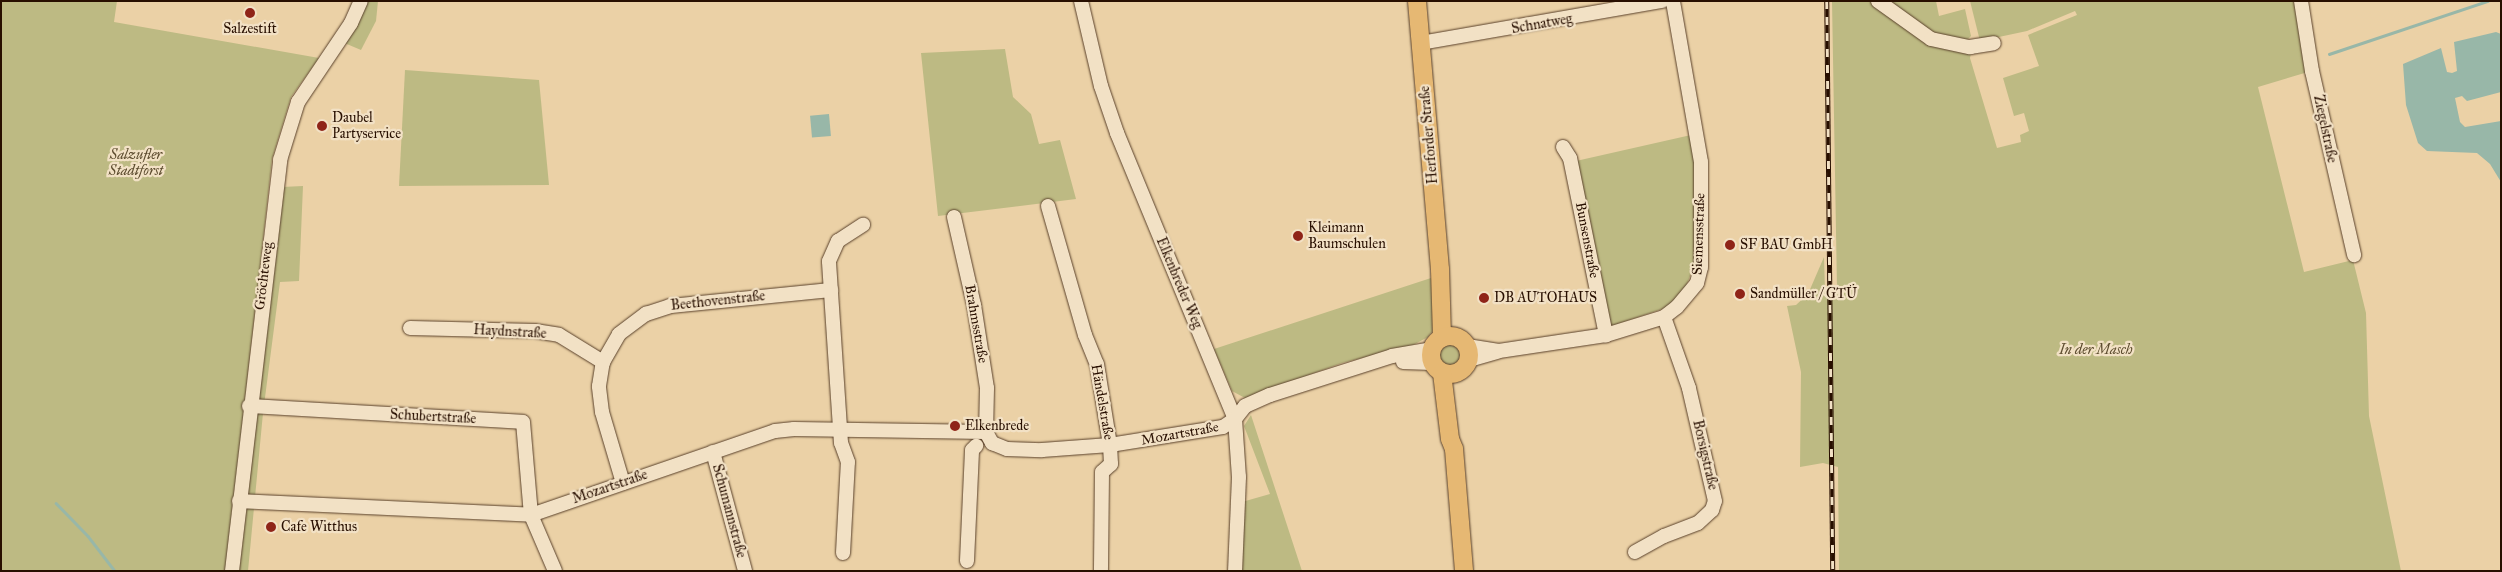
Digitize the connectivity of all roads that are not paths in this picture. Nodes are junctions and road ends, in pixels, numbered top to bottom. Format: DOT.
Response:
graph roads {
  1 [pos="361,1"];
  2 [pos="1081,1"];
  3 [pos="1417,1"];
  4 [pos="1662,1"];
  5 [pos="1673,1"];
  6 [pos="1878,1"];
  7 [pos="2301,1"];
  8 [pos="1421,43"];
  9 [pos="1994,43"];
  10 [pos="1563,147"];
  11 [pos="1048,206"];
  12 [pos="954,217"];
  13 [pos="863,225"];
  14 [pos="2354,255"];
  15 [pos="831,290"];
  16 [pos="1664,316"];
  17 [pos="410,328"];
  18 [pos="1606,335"];
  19 [pos="1449,355"];
  20 [pos="604,362"];
  21 [pos="249,406"];
  22 [pos="1235,419"];
  23 [pos="841,430"];
  24 [pos="983,439"];
  25 [pos="1110,445"];
  26 [pos="713,452"];
  27 [pos="623,483"];
  28 [pos="239,500"];
  29 [pos="531,514"];
  30 [pos="1635,552"];
  31 [pos="843,553"];
  32 [pos="967,561"];
  33 [pos="232,571"];
  34 [pos="555,571"];
  35 [pos="745,571"];
  36 [pos="1101,571"];
  37 [pos="1235,571"];
  38 [pos="1464,571"];
  1 -- 21 [label="street, Gröchteweg"];
  2 -- 22 [label="street, Elkenbreder Weg"];
  3 -- 8 [label="main road, Herforder Straße"];
  4 -- 8 [label="street, Schnatweg"];
  5 -- 16 [label="street, Siemensstraße"];
  6 -- 9 [label="street"];
  7 -- 14 [label="street, Ziegelstraße"];
  8 -- 19 [label="main road, Herforder Straße"];
  10 -- 18 [label="street, Bunsenstraße"];
  11 -- 25 [label="street, Händelstraße"];
  12 -- 24 [label="street, Brahmsstraße"];
  13 -- 15 [label="street"];
  15 -- 20 [label="street, Beethovenstraße"];
  15 -- 23 [label="street"];
  16 -- 18 [label="street, Siemensstraße"];
  16 -- 30 [label="street, Borsigstraße"];
  17 -- 20 [label="street, Haydnstraße"];
  18 -- 19 [label="street, Siemensstraße"];
  19 -- 22 [label="street, Mozartstraße"];
  19 -- 38 [label="main road, Herforder Straße"];
  20 -- 27 [label="street, Beethovenstraße"];
  21 -- 28 [label="street, Gröchteweg"];
  21 -- 29 [label="street, Schubertstraße"];
  22 -- 25 [label="street, Mozartstraße"];
  22 -- 37 [label="street, Elkenbreder Weg"];
  23 -- 24 [label="street, Mozartstraße"];
  23 -- 26 [label="street, Mozartstraße"];
  23 -- 31 [label="street"];
  24 -- 25 [label="street, Mozartstraße"];
  24 -- 32 [label="street, Brahmsstraße"];
  25 -- 36 [label="street, Händelstraße"];
  26 -- 27 [label="street, Mozartstraße"];
  26 -- 35 [label="street, Schumannstraße"];
  27 -- 29 [label="street, Mozartstraße"];
  28 -- 29 [label="street, Mozartstraße"];
  28 -- 33 [label="street, Gröchteweg"];
  29 -- 34 [label="street"];
}
